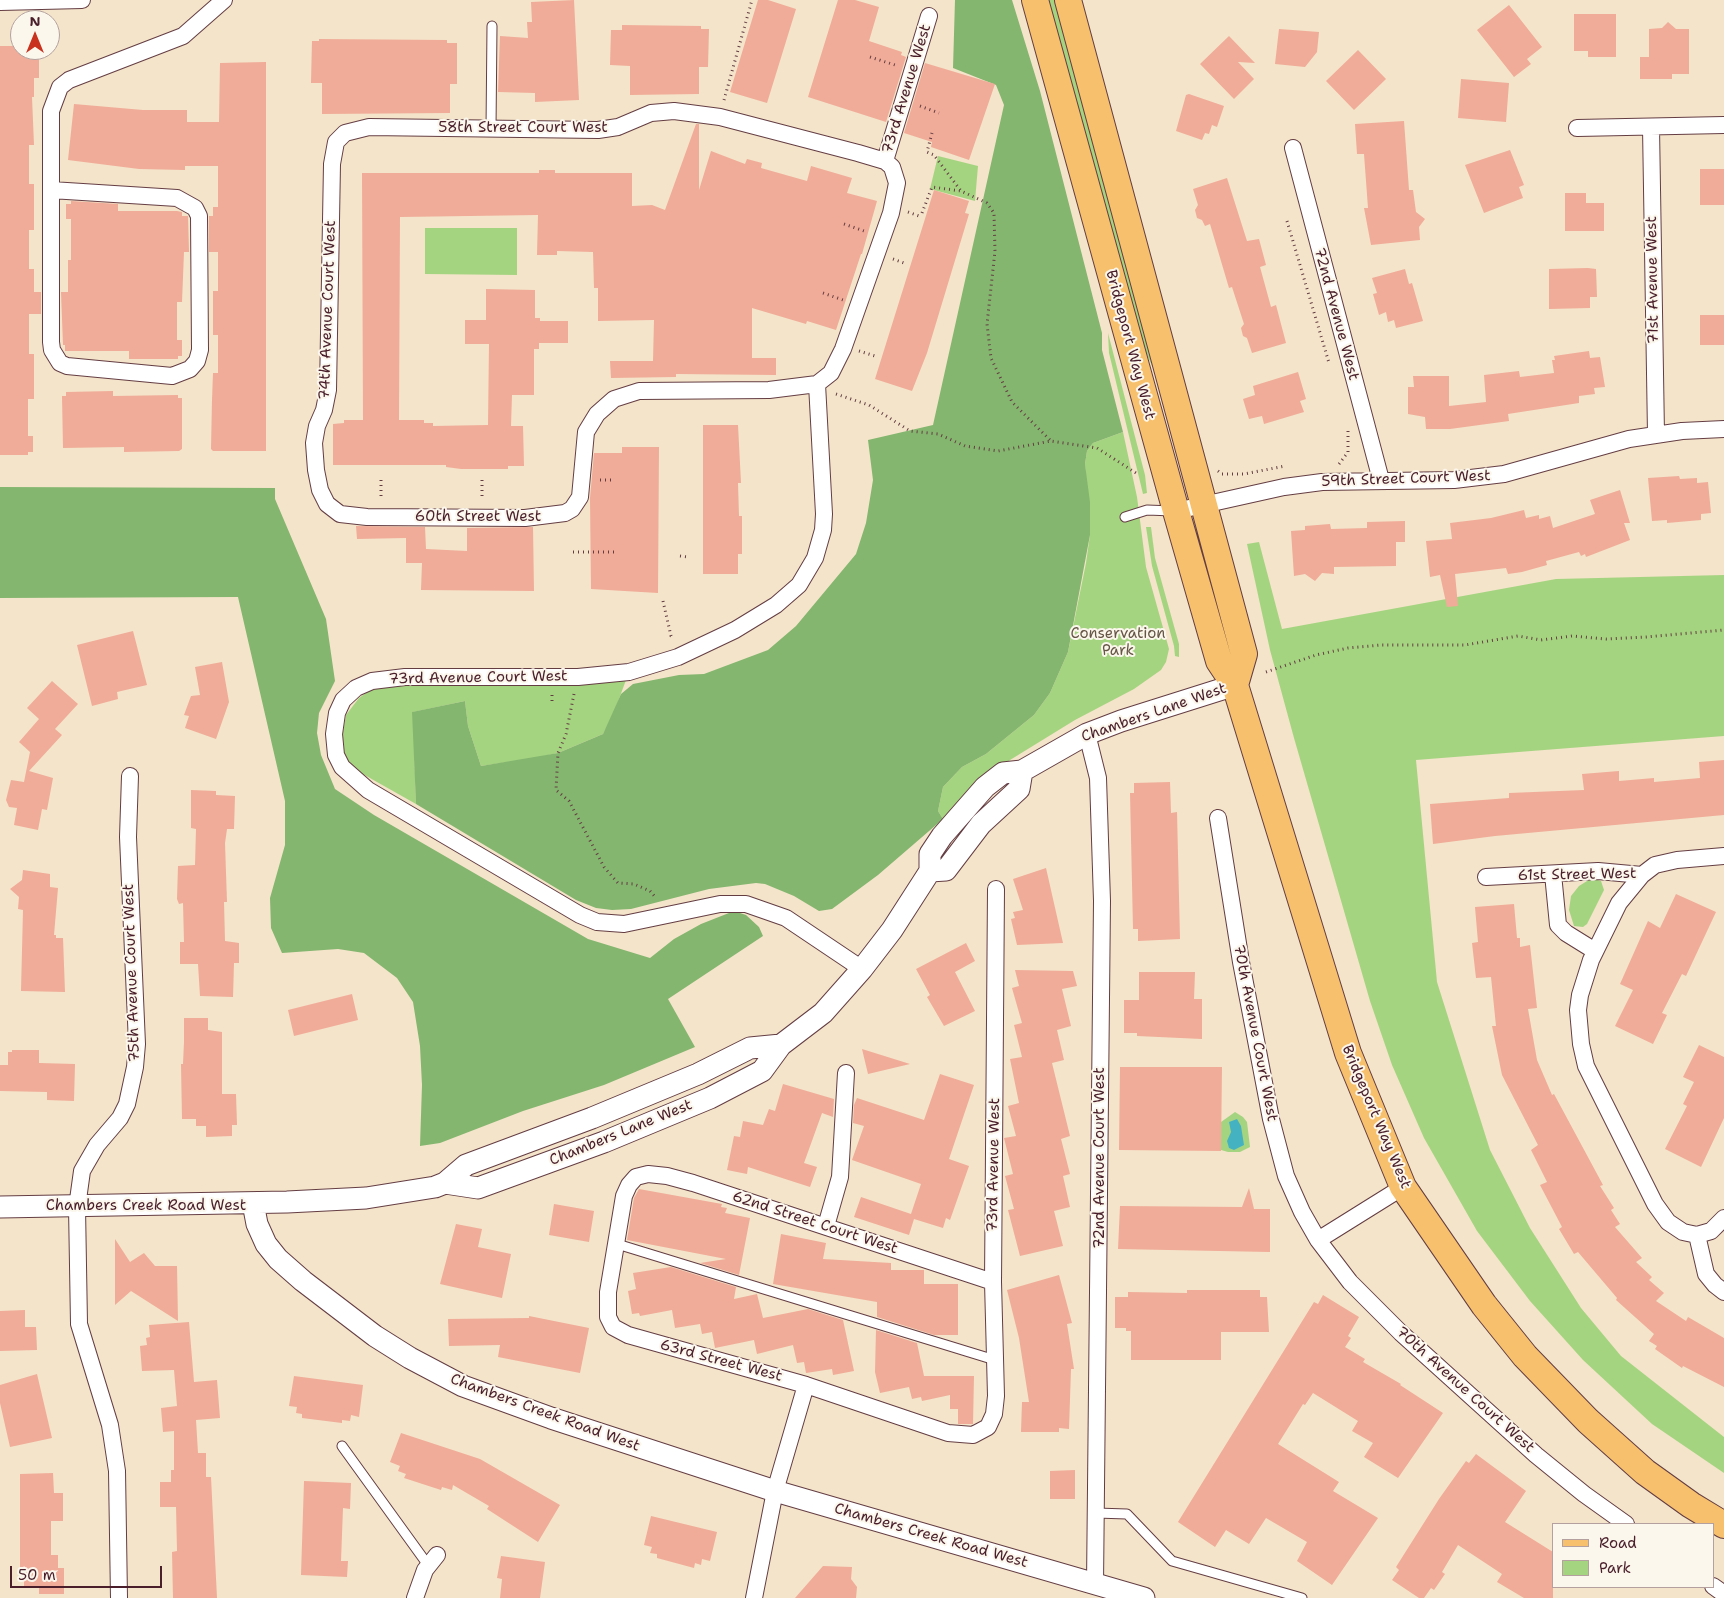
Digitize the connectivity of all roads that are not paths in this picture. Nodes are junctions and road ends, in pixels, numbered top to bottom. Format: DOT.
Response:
graph roads {
  1 [pos="82,0"];
  2 [pos="224,0"];
  3 [pos="1035,0"];
  4 [pos="1068,0"];
  5 [pos="0,2"];
  6 [pos="929,16"];
  7 [pos="492,26"];
  8 [pos="1724,125"];
  9 [pos="1651,127"];
  10 [pos="1577,128"];
  11 [pos="491,129"];
  12 [pos="336,142"];
  13 [pos="1293,148"];
  14 [pos="885,161"];
  15 [pos="51,190"];
  16 [pos="820,383"];
  17 [pos="1724,429"];
  18 [pos="1656,434"];
  19 [pos="1381,480"];
  20 [pos="327,504"];
  21 [pos="1204,506"];
  22 [pos="1176,511"];
  23 [pos="1125,517"];
  24 [pos="1235,685"];
  25 [pos="1087,734"];
  26 [pos="130,776"];
  27 [pos="1218,818"];
  28 [pos="1724,856"];
  29 [pos="1553,874"];
  30 [pos="1642,875"];
  31 [pos="1486,877"];
  32 [pos="996,889"];
  33 [pos="1595,951"];
  34 [pos="862,969"];
  35 [pos="846,1073"];
  36 [pos="636,1177"];
  37 [pos="1403,1187"];
  38 [pos="253,1203"];
  39 [pos="77,1206"];
  40 [pos="0,1207"];
  41 [pos="1724,1218"];
  42 [pos="826,1226"];
  43 [pos="1697,1235"];
  44 [pos="1318,1240"];
  45 [pos="617,1244"];
  46 [pos="992,1282"];
  47 [pos="1724,1292"];
  48 [pos="995,1360"];
  49 [pos="806,1384"];
  50 [pos="979,1434"];
  51 [pos="342,1446"];
  52 [pos="776,1491"];
  53 [pos="1096,1513"];
  54 [pos="1625,1523"];
  55 [pos="1724,1525"];
  56 [pos="432,1560"];
  57 [pos="1095,1584"];
  58 [pos="119,1598"];
  59 [pos="415,1598"];
  60 [pos="754,1598"];
  61 [pos="1144,1598"];
  62 [pos="1302,1598"];
  1 -- 5 [label="street"];
  2 -- 15 [label="street"];
  3 -- 22 [label="main road, Bridgeport Way West"];
  4 -- 21 [label="main road, Bridgeport Way West"];
  6 -- 14 [label="street, 73rd Avenue West"];
  7 -- 11 [label="lane"];
  8 -- 9 [label="street"];
  9 -- 10 [label="street"];
  9 -- 18 [label="street, 71st Avenue West"];
  11 -- 12 [label="street, 58th Street Court West"];
  11 -- 14 [label="street, 58th Street Court West"];
  12 -- 20 [label="street, 74th Avenue Court West"];
  13 -- 19 [label="street, 72nd Avenue West"];
  14 -- 16 [label="street"];
  15 -- 15 [label="street"];
  16 -- 20 [label="street, 60th Street West"];
  16 -- 34 [label="street, 73rd Avenue Court West"];
  17 -- 18 [label="street, 59th Street Court West"];
  18 -- 19 [label="street, 59th Street Court West"];
  19 -- 21 [label="street, 59th Street Court West"];
  21 -- 22 [label="street, 59th Street Court West"];
  21 -- 24 [label="main road, Bridgeport Way West"];
  22 -- 23 [label="lane"];
  22 -- 24 [label="main road, Bridgeport Way West"];
  24 -- 25 [label="street, Chambers Lane West"];
  24 -- 37 [label="main road, Bridgeport Way West"];
  25 -- 34 [label="street, Chambers Lane West"];
  25 -- 53 [label="street, 72nd Avenue Court West"];
  26 -- 39 [label="street, 75th Avenue Court West"];
  27 -- 44 [label="street, 70th Avenue Court West"];
  28 -- 30 [label="street, 61st Street West"];
  29 -- 30 [label="street, 61st Street West"];
  29 -- 31 [label="street, 61st Street West"];
  29 -- 33 [label="street"];
  30 -- 33 [label="street"];
  32 -- 46 [label="street, 73rd Avenue West"];
  33 -- 43 [label="street"];
  34 -- 38 [label="street, Chambers Lane West"];
  35 -- 42 [label="street"];
  36 -- 42 [label="street, 62nd Street Court West"];
  36 -- 45 [label="street, 63rd Street West"];
  37 -- 44 [label="street"];
  37 -- 55 [label="main road, Bridgeport Way West"];
  38 -- 39 [label="street, Chambers Creek Road West"];
  38 -- 52 [label="street, Chambers Creek Road West"];
  39 -- 40 [label="street, Chambers Creek Road West"];
  39 -- 58 [label="street, 75th Avenue Court West"];
  41 -- 43 [label="street"];
  42 -- 46 [label="street, 62nd Street Court West"];
  43 -- 47 [label="street"];
  44 -- 54 [label="street, 70th Avenue Court West"];
  45 -- 48 [label="lane"];
  45 -- 49 [label="street, 63rd Street West"];
  46 -- 48 [label="street, 73rd Avenue West"];
  48 -- 50 [label="street, 73rd Avenue West"];
  49 -- 50 [label="street, 63rd Street West"];
  49 -- 52 [label="street"];
  51 -- 56 [label="lane"];
  52 -- 57 [label="street, Chambers Creek Road West"];
  52 -- 60 [label="street"];
  53 -- 57 [label="street, 72nd Avenue Court West"];
  53 -- 62 [label="lane"];
  56 -- 59 [label="street"];
  57 -- 61 [label="street, Chambers Creek Road West"];
}
